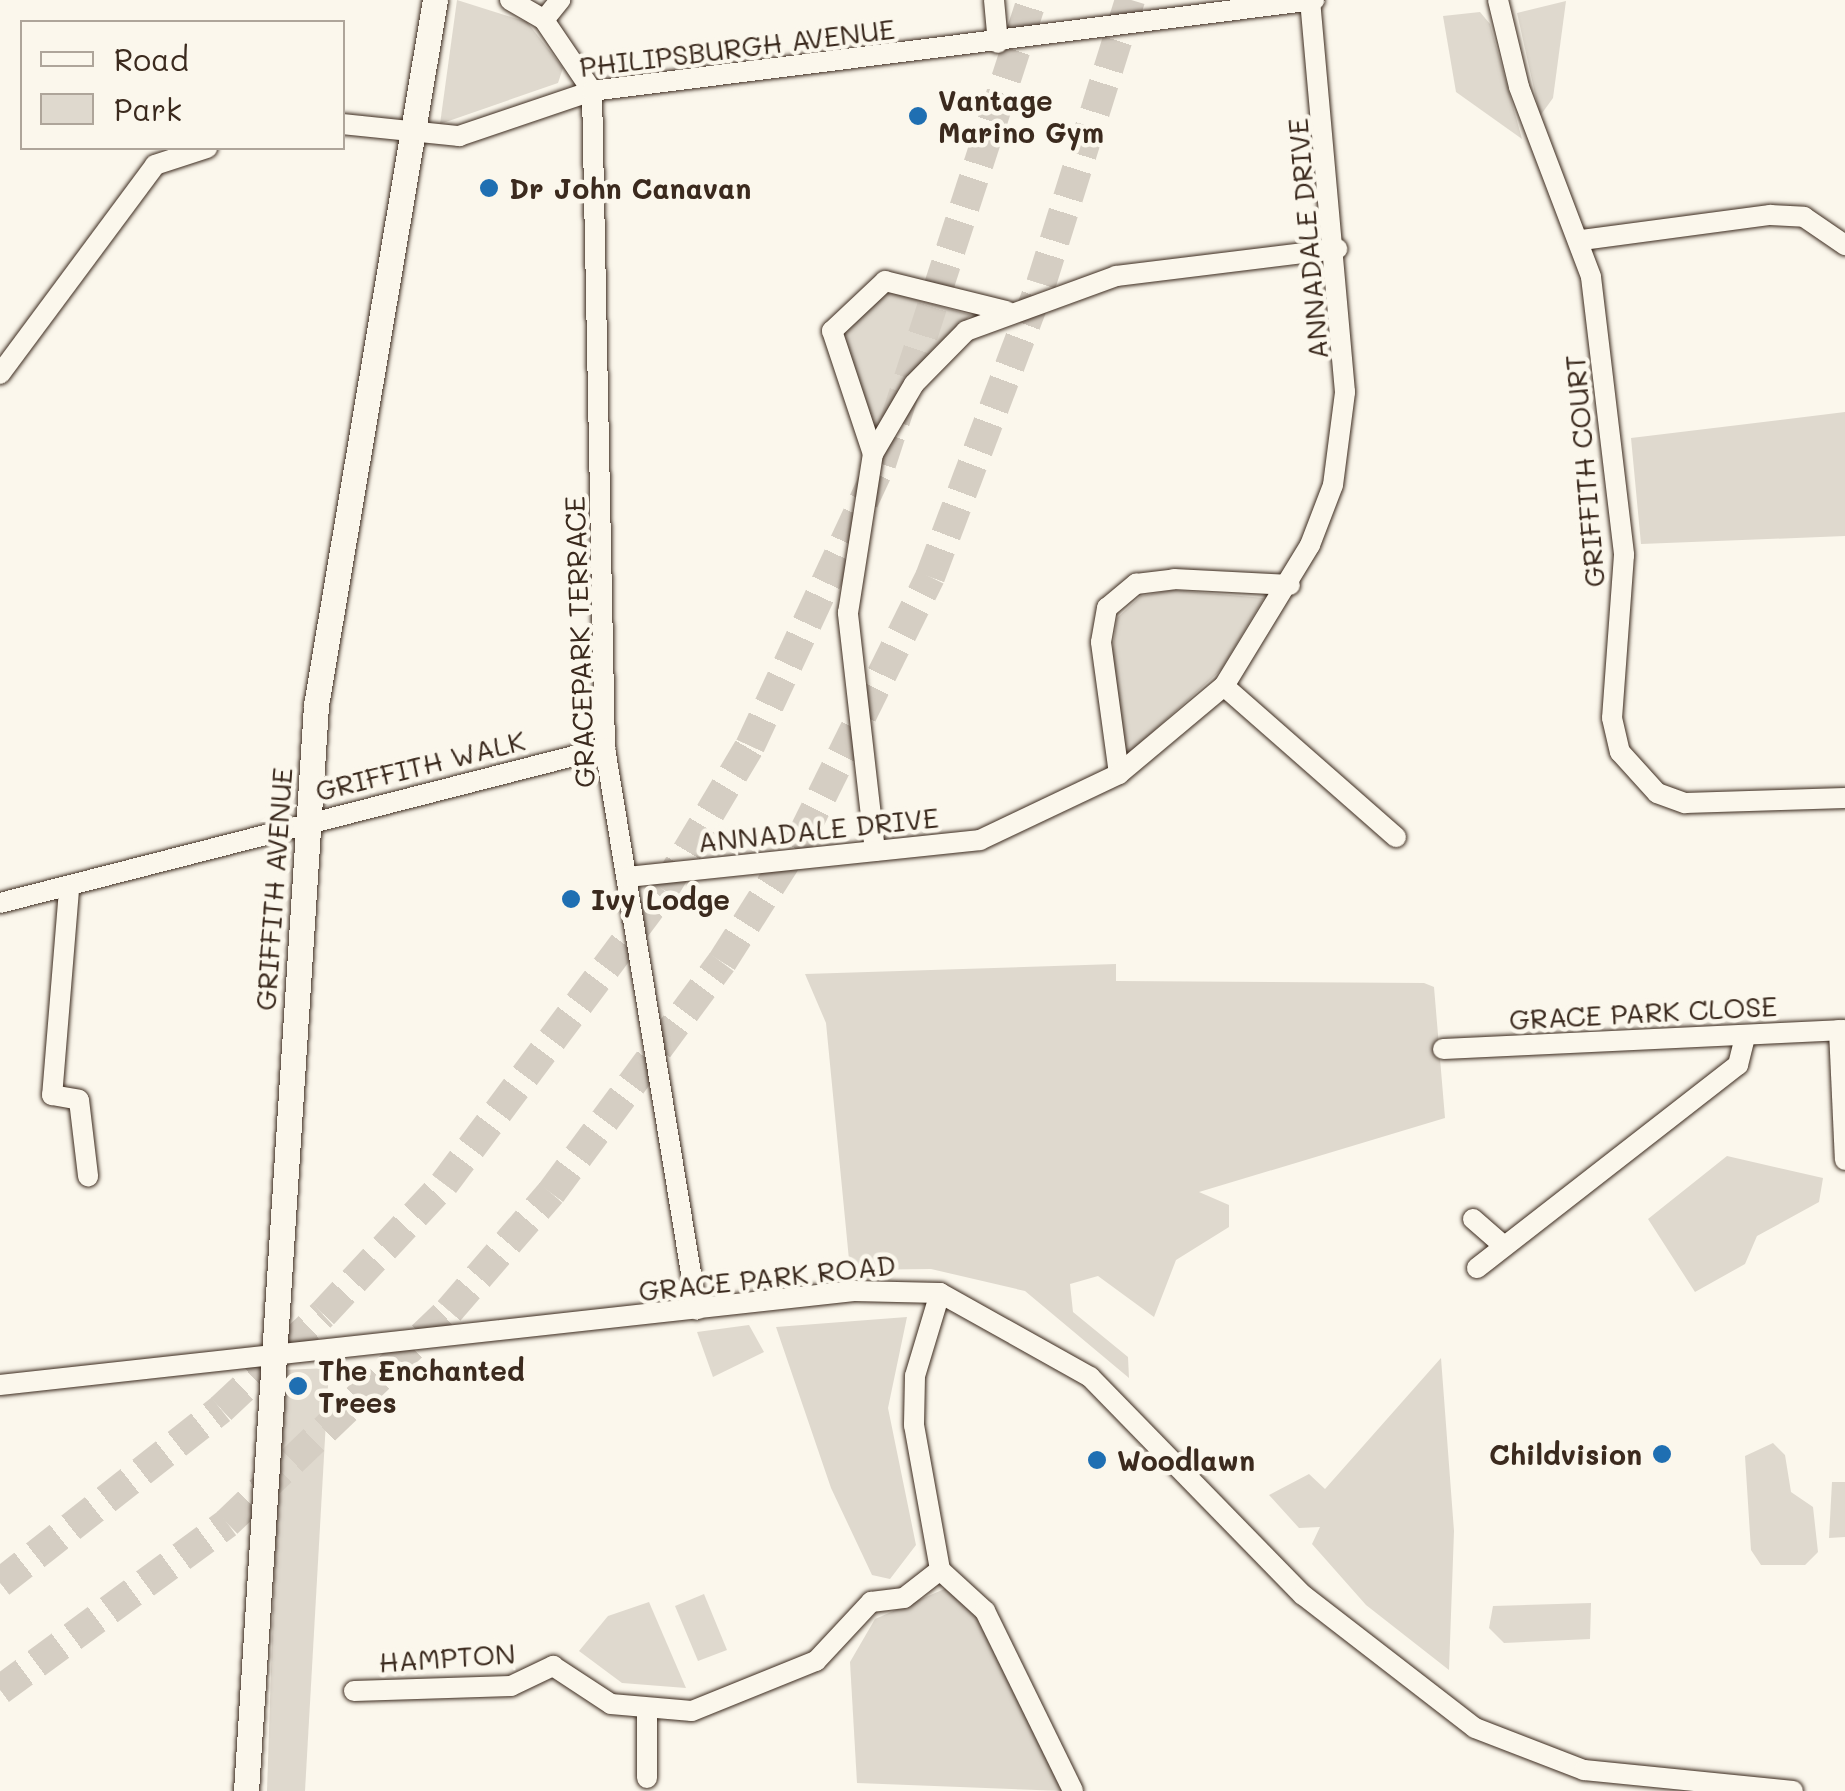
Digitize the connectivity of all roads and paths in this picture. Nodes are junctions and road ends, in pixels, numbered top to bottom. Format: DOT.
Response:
graph roads {
  1 [pos="435,0"];
  2 [pos="510,0"];
  3 [pos="560,0"];
  4 [pos="994,0"];
  5 [pos="1312,0"];
  6 [pos="1498,0"];
  7 [pos="544,20"];
  8 [pos="998,43"];
  9 [pos="592,91"];
  10 [pos="345,124"];
  11 [pos="411,132"];
  12 [pos="201,150"];
  13 [pos="1582,240"];
  14 [pos="1845,245"];
  15 [pos="1338,249"];
  16 [pos="1006,311"];
  17 [pos="0,374"];
  18 [pos="873,454"];
  19 [pos="1290,585"];
  20 [pos="1224,686"];
  21 [pos="605,748"];
  22 [pos="1118,774"];
  23 [pos="1845,798"];
  24 [pos="306,822"];
  25 [pos="1396,837"];
  26 [pos="875,851"];
  27 [pos="628,877"];
  28 [pos="69,890"];
  29 [pos="0,903"];
  30 [pos="1842,1030"];
  31 [pos="1745,1036"];
  32 [pos="1443,1050"];
  33 [pos="1845,1160"];
  34 [pos="88,1176"];
  35 [pos="1473,1218"];
  36 [pos="1504,1246"];
  37 [pos="1477,1268"];
  38 [pos="940,1293"];
  39 [pos="696,1310"];
  40 [pos="271,1360"];
  41 [pos="0,1386"];
  42 [pos="940,1570"];
  43 [pos="354,1691"];
  44 [pos="647,1713"];
  45 [pos="648,1778"];
  46 [pos="246,1791"];
  47 [pos="1074,1791"];
  48 [pos="1794,1791"];
  1 -- 11 [label="main road, GRIFFITH AVENUE"];
  2 -- 7 [label="street"];
  3 -- 7 [label="street"];
  4 -- 8 [label="street"];
  5 -- 8 [label="street, PHILIPSBURGH AVENUE"];
  5 -- 15 [label="street, ANNADALE DRIVE"];
  6 -- 13 [label="street, GRIFFITH COURT"];
  7 -- 9 [label="street"];
  8 -- 9 [label="street, PHILIPSBURGH AVENUE"];
  9 -- 11 [label="street, PHILIPSBURGH AVENUE"];
  9 -- 21 [label="street, GRACEPARK TERRACE"];
  10 -- 11 [label="street, PHILIPSBURGH AVENUE"];
  11 -- 24 [label="main road, GRIFFITH AVENUE"];
  12 -- 17 [label="street"];
  13 -- 14 [label="street"];
  13 -- 23 [label="street, GRIFFITH COURT"];
  15 -- 16 [label="street"];
  15 -- 19 [label="street, ANNADALE DRIVE"];
  16 -- 18 [label="street"];
  16 -- 18 [label="street"];
  18 -- 26 [label="street"];
  19 -- 20 [label="street, ANNADALE DRIVE"];
  19 -- 22 [label="street"];
  20 -- 22 [label="street, ANNADALE DRIVE"];
  20 -- 25 [label="street"];
  21 -- 24 [label="street, GRIFFITH WALK"];
  21 -- 27 [label="street, GRACEPARK TERRACE"];
  22 -- 26 [label="street, ANNADALE DRIVE"];
  24 -- 28 [label="street, GRIFFITH WALK"];
  24 -- 40 [label="main road, GRIFFITH AVENUE"];
  26 -- 27 [label="street, ANNADALE DRIVE"];
  27 -- 39 [label="street, GRACEPARK TERRACE"];
  28 -- 29 [label="street, GRIFFITH WALK"];
  28 -- 34 [label="street"];
  30 -- 31 [label="street, GRACE PARK CLOSE"];
  30 -- 33 [label="street"];
  31 -- 32 [label="street, GRACE PARK CLOSE"];
  31 -- 36 [label="street"];
  35 -- 36 [label="street"];
  36 -- 37 [label="street"];
  38 -- 39 [label="street, GRACE PARK ROAD"];
  38 -- 42 [label="street"];
  38 -- 48 [label="street, GRACE PARK ROAD"];
  39 -- 40 [label="street, GRACE PARK ROAD"];
  40 -- 41 [label="street, GRACE PARK ROAD"];
  40 -- 46 [label="main road, GRIFFITH AVENUE"];
  42 -- 44 [label="street, HAMPTON"];
  42 -- 47 [label="street"];
  43 -- 44 [label="street, HAMPTON"];
  44 -- 45 [label="street"];
}
